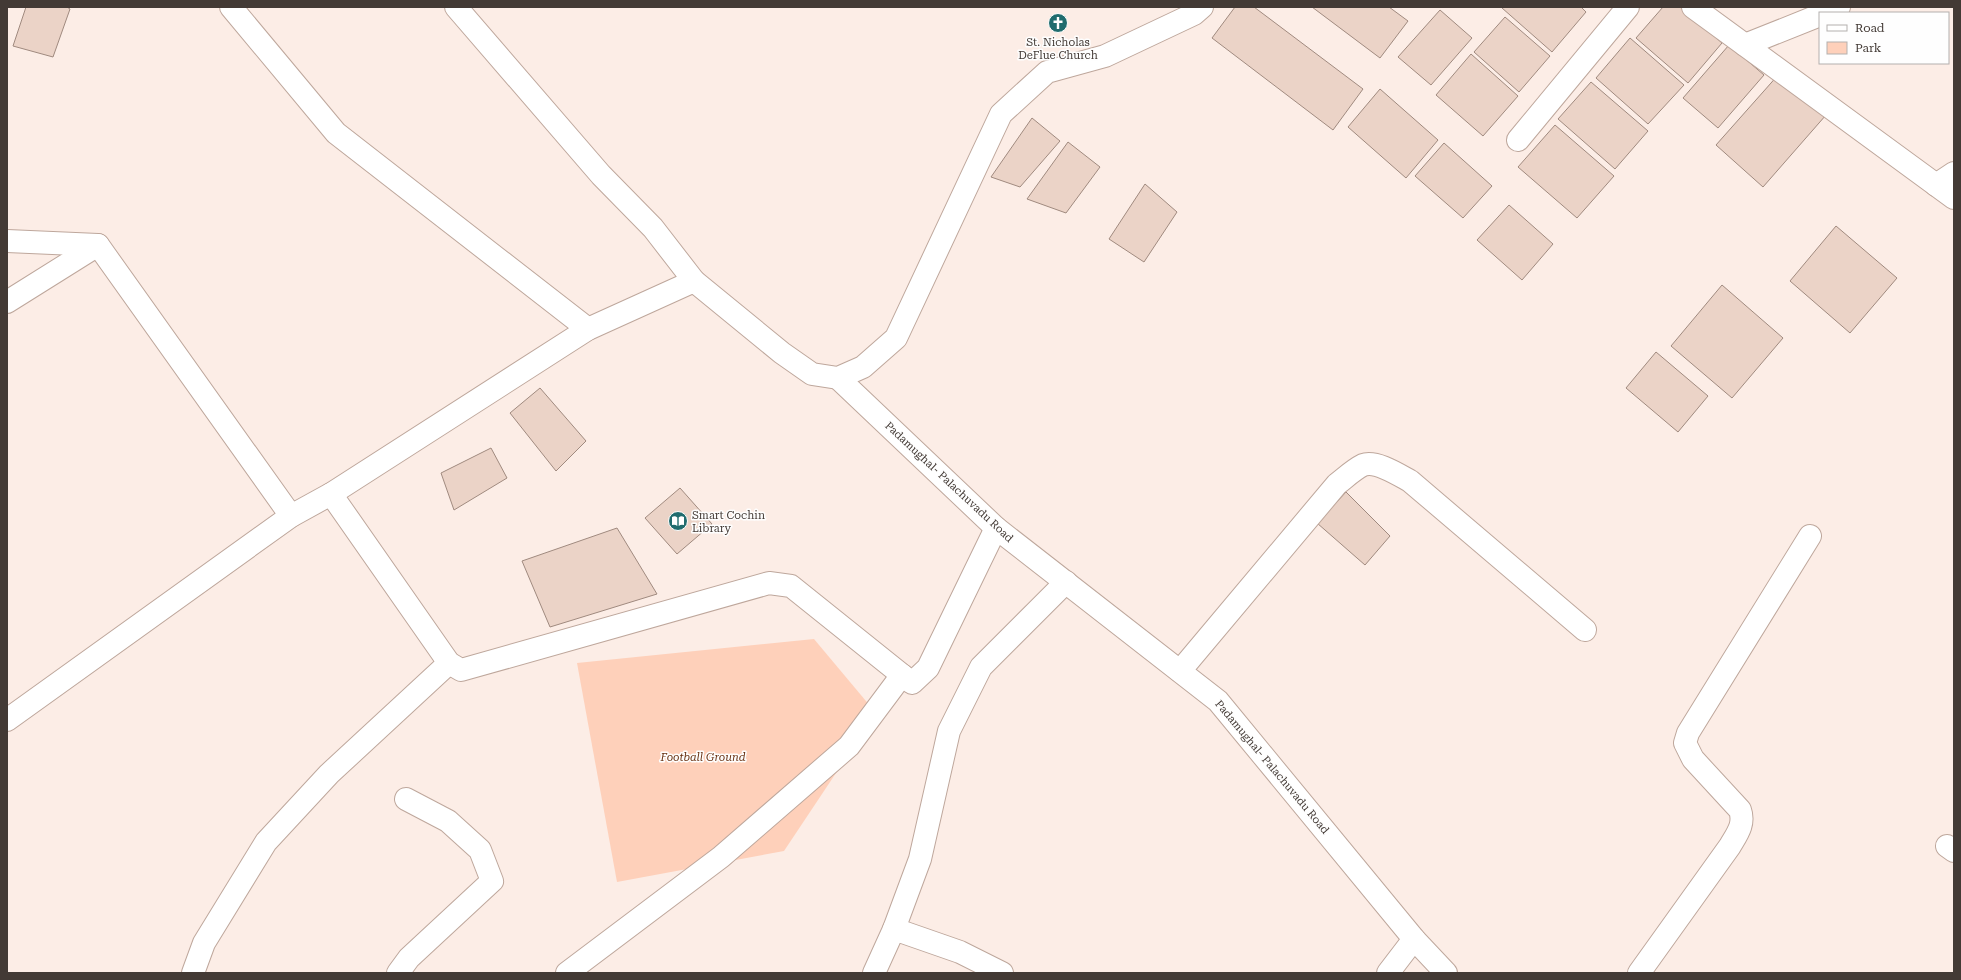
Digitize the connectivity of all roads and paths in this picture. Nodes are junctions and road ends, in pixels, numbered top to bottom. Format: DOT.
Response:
graph roads {
  1 [pos="231,7"];
  2 [pos="456,7"];
  3 [pos="1202,7"];
  4 [pos="1628,7"];
  5 [pos="1693,7"];
  6 [pos="1839,7"];
  7 [pos="1826,12"];
  8 [pos="1819,15"];
  9 [pos="1745,45"];
  10 [pos="1518,140"];
  11 [pos="1945,179"];
  12 [pos="1954,198"];
  13 [pos="7,241"];
  14 [pos="98,245"];
  15 [pos="694,281"];
  16 [pos="7,302"];
  17 [pos="588,329"];
  18 [pos="838,378"];
  19 [pos="331,494"];
  20 [pos="291,516"];
  21 [pos="996,528"];
  22 [pos="1810,536"];
  23 [pos="1066,582"];
  24 [pos="1585,630"];
  25 [pos="449,663"];
  26 [pos="1180,671"];
  27 [pos="902,674"];
  28 [pos="7,720"];
  29 [pos="406,799"];
  30 [pos="894,929"];
  31 [pos="1414,939"];
  32 [pos="193,973"];
  33 [pos="398,973"];
  34 [pos="567,973"];
  35 [pos="874,973"];
  36 [pos="1002,973"];
  37 [pos="1388,973"];
  38 [pos="1446,973"];
  39 [pos="1639,973"];
  1 -- 17 [label="street"];
  2 -- 15 [label="street"];
  3 -- 18 [label="street"];
  4 -- 10 [label="street"];
  5 -- 9 [label="street"];
  6 -- 7 [label="street"];
  8 -- 9 [label="street"];
  9 -- 11 [label="street"];
  11 -- 12 [label="street"];
  13 -- 14 [label="street"];
  14 -- 16 [label="street"];
  14 -- 20 [label="street"];
  15 -- 17 [label="street"];
  15 -- 18 [label="street"];
  17 -- 19 [label="street"];
  18 -- 21 [label="street, Padamughal- Palachuvadu Road"];
  19 -- 20 [label="street"];
  19 -- 25 [label="street"];
  20 -- 28 [label="street"];
  21 -- 23 [label="street, Padamughal- Palachuvadu Road"];
  21 -- 27 [label="street"];
  22 -- 39 [label="street"];
  23 -- 26 [label="street, Padamughal- Palachuvadu Road"];
  23 -- 30 [label="street"];
  24 -- 26 [label="street"];
  25 -- 27 [label="street"];
  25 -- 32 [label="street"];
  26 -- 31 [label="street, Padamughal- Palachuvadu Road"];
  27 -- 34 [label="street"];
  29 -- 33 [label="street"];
  30 -- 35 [label="street"];
  30 -- 36 [label="street"];
  31 -- 37 [label="street"];
  31 -- 38 [label="street, Padamughal- Palachuvadu Road"];
}
